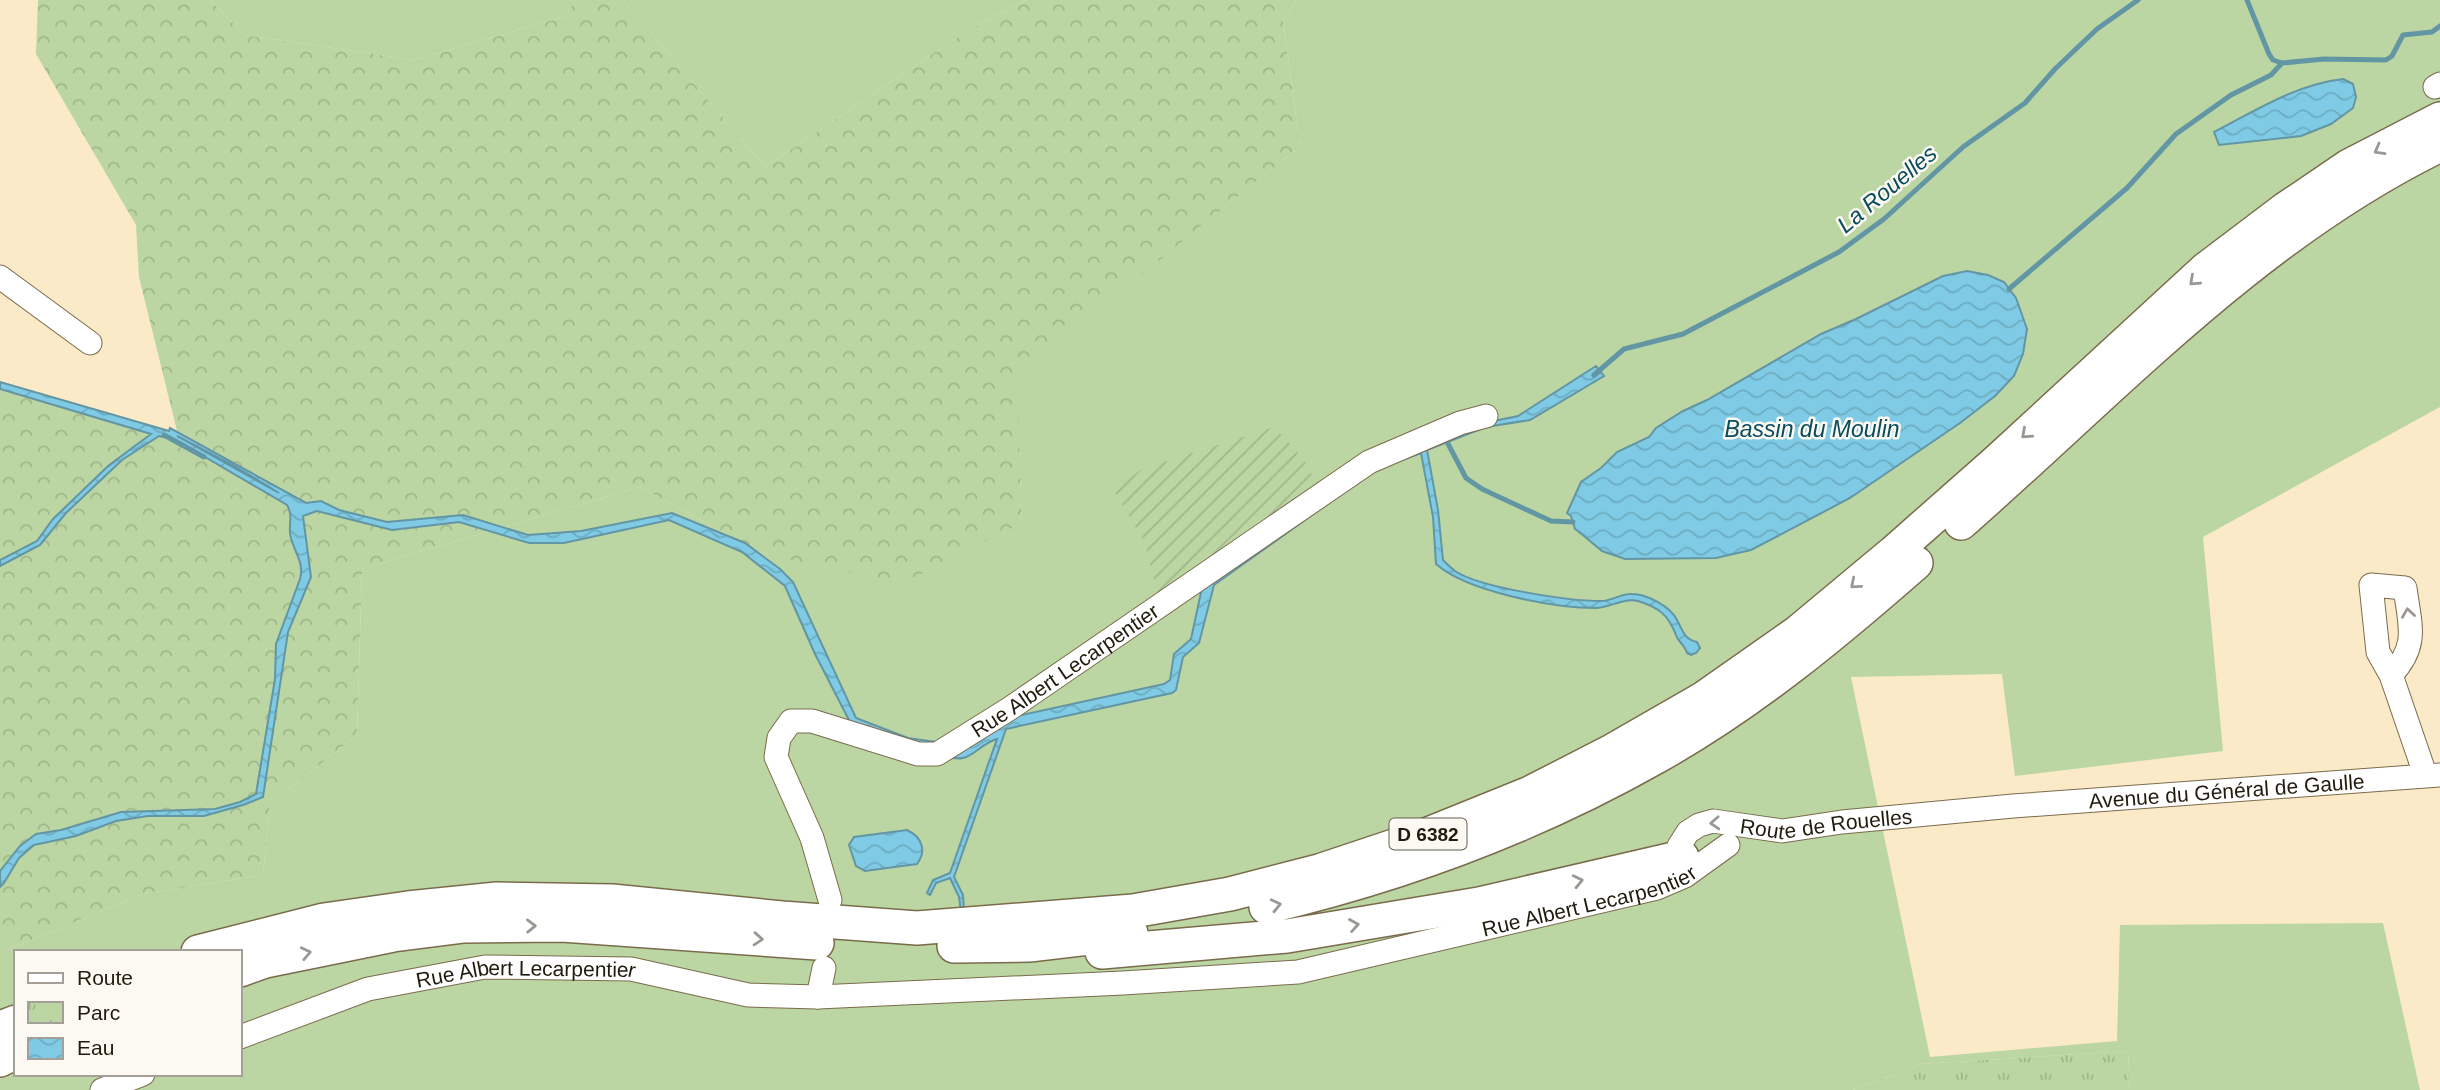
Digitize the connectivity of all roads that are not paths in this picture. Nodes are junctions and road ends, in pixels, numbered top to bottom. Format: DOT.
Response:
graph roads {
  1 [pos="2440,119"];
  2 [pos="2440,145"];
  3 [pos="0,277"];
  4 [pos="90,342"];
  5 [pos="1486,416"];
  6 [pos="2392,675"];
  7 [pos="2433,774"];
  8 [pos="2013,806"];
  9 [pos="1782,831"];
  10 [pos="1683,867"];
  11 [pos="830,900"];
  12 [pos="869,947"];
  13 [pos="206,950"];
  14 [pos="824,968"];
  15 [pos="242,969"];
  16 [pos="818,997"];
  17 [pos="242,1036"];
  18 [pos="138,1076"];
  19 [pos="102,1090"];
  1 -- 13 [label="highway, D 6382, one-way"];
  12 -- 2 [label="highway, D 6382, one-way"];
  3 -- 4 [label="street"];
  5 -- 11 [label="street, Rue Albert Lecarpentier"];
  6 -- 7 [label="street"];
  7 -- 8 [label="street, Avenue du Général de Gaulle"];
  8 -- 9 [label="street, Route de Rouelles"];
  9 -- 10 [label="street, Rue Albert Lecarpentier"];
  9 -- 10 [label="street, Route de Rouelles, one-way"];
  12 -- 10 [label="highway, one-way"];
  10 -- 16 [label="street, Rue Albert Lecarpentier"];
  15 -- 12 [label="highway, D 6382, one-way"];
  14 -- 16 [label="street"];
  16 -- 17 [label="street, Rue Albert Lecarpentier"];
  18 -- 19 [label="street"];
}
